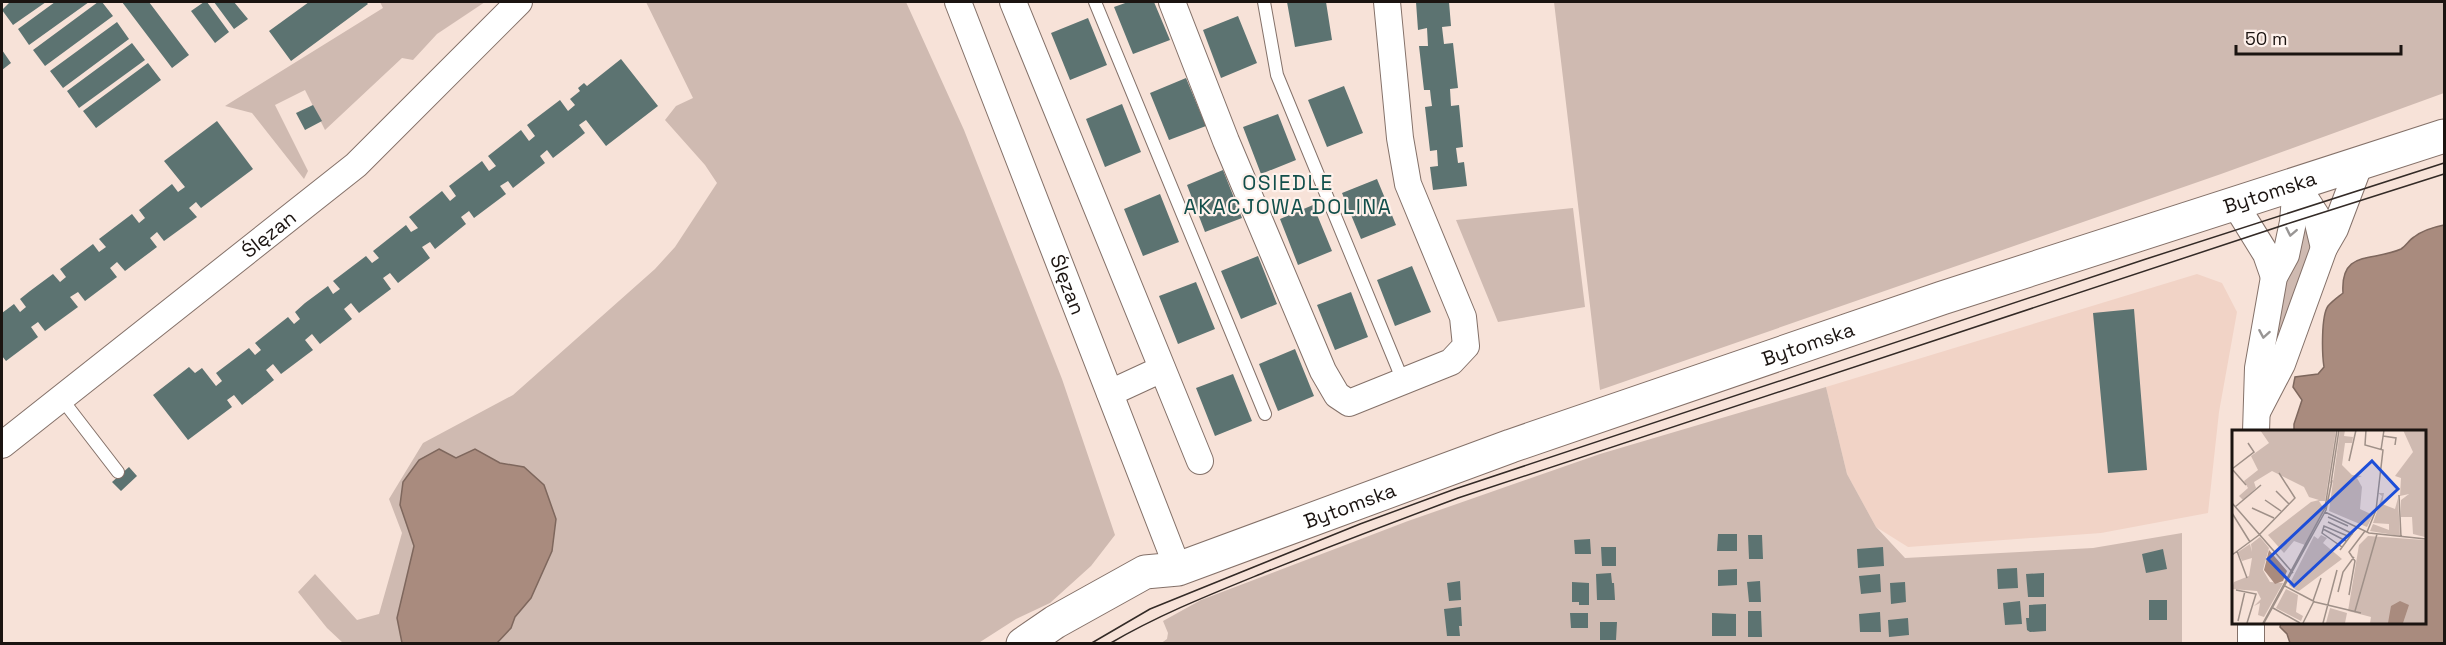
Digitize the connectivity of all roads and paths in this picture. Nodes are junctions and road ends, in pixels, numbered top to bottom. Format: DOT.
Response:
graph roads {
  1 [pos="519,2"];
  2 [pos="961,2"];
  3 [pos="1013,2"];
  4 [pos="1095,2"];
  5 [pos="1172,2"];
  6 [pos="1264,2"];
  7 [pos="1387,2"];
  8 [pos="2445,136"];
  9 [pos="2360,163"];
  10 [pos="2296,184"];
  11 [pos="2235,204"];
  12 [pos="2324,248"];
  13 [pos="2274,277"];
  14 [pos="1162,369"];
  15 [pos="1403,381"];
  16 [pos="1110,393"];
  17 [pos="61,398"];
  18 [pos="1265,414"];
  19 [pos="2256,422"];
  20 [pos="2,445"];
  21 [pos="1200,461"];
  22 [pos="118,472"];
  23 [pos="1178,568"];
  24 [pos="2251,624"];
  25 [pos="1023,644"];
  26 [pos="1058,644"];
  27 [pos="2251,644"];
  1 -- 17 [label="street, Ślęzan"];
  2 -- 16 [label="street, Ślęzan"];
  3 -- 14 [label="street"];
  4 -- 18 [label="lane"];
  5 -- 15 [label="street"];
  6 -- 15 [label="lane"];
  7 -- 15 [label="street"];
  8 -- 9 [label="main road, Bytomska"];
  9 -- 10 [label="main road, Bytomska"];
  9 -- 12 [label="street"];
  10 -- 11 [label="main road, Bytomska"];
  10 -- 12 [label="street"];
  10 -- 13 [label="street, one-way"];
  11 -- 13 [label="street"];
  11 -- 23 [label="main road, Bytomska"];
  12 -- 19 [label="street"];
  13 -- 19 [label="street, one-way"];
  14 -- 16 [label="street"];
  14 -- 21 [label="street"];
  16 -- 23 [label="street, Ślęzan"];
  17 -- 20 [label="street, Ślęzan"];
  17 -- 22 [label="lane"];
  23 -- 25 [label="main road, Bytomska"];
  23 -- 26 [label="main road, Bytomska"];
  24 -- 27 [label="street"];
}
